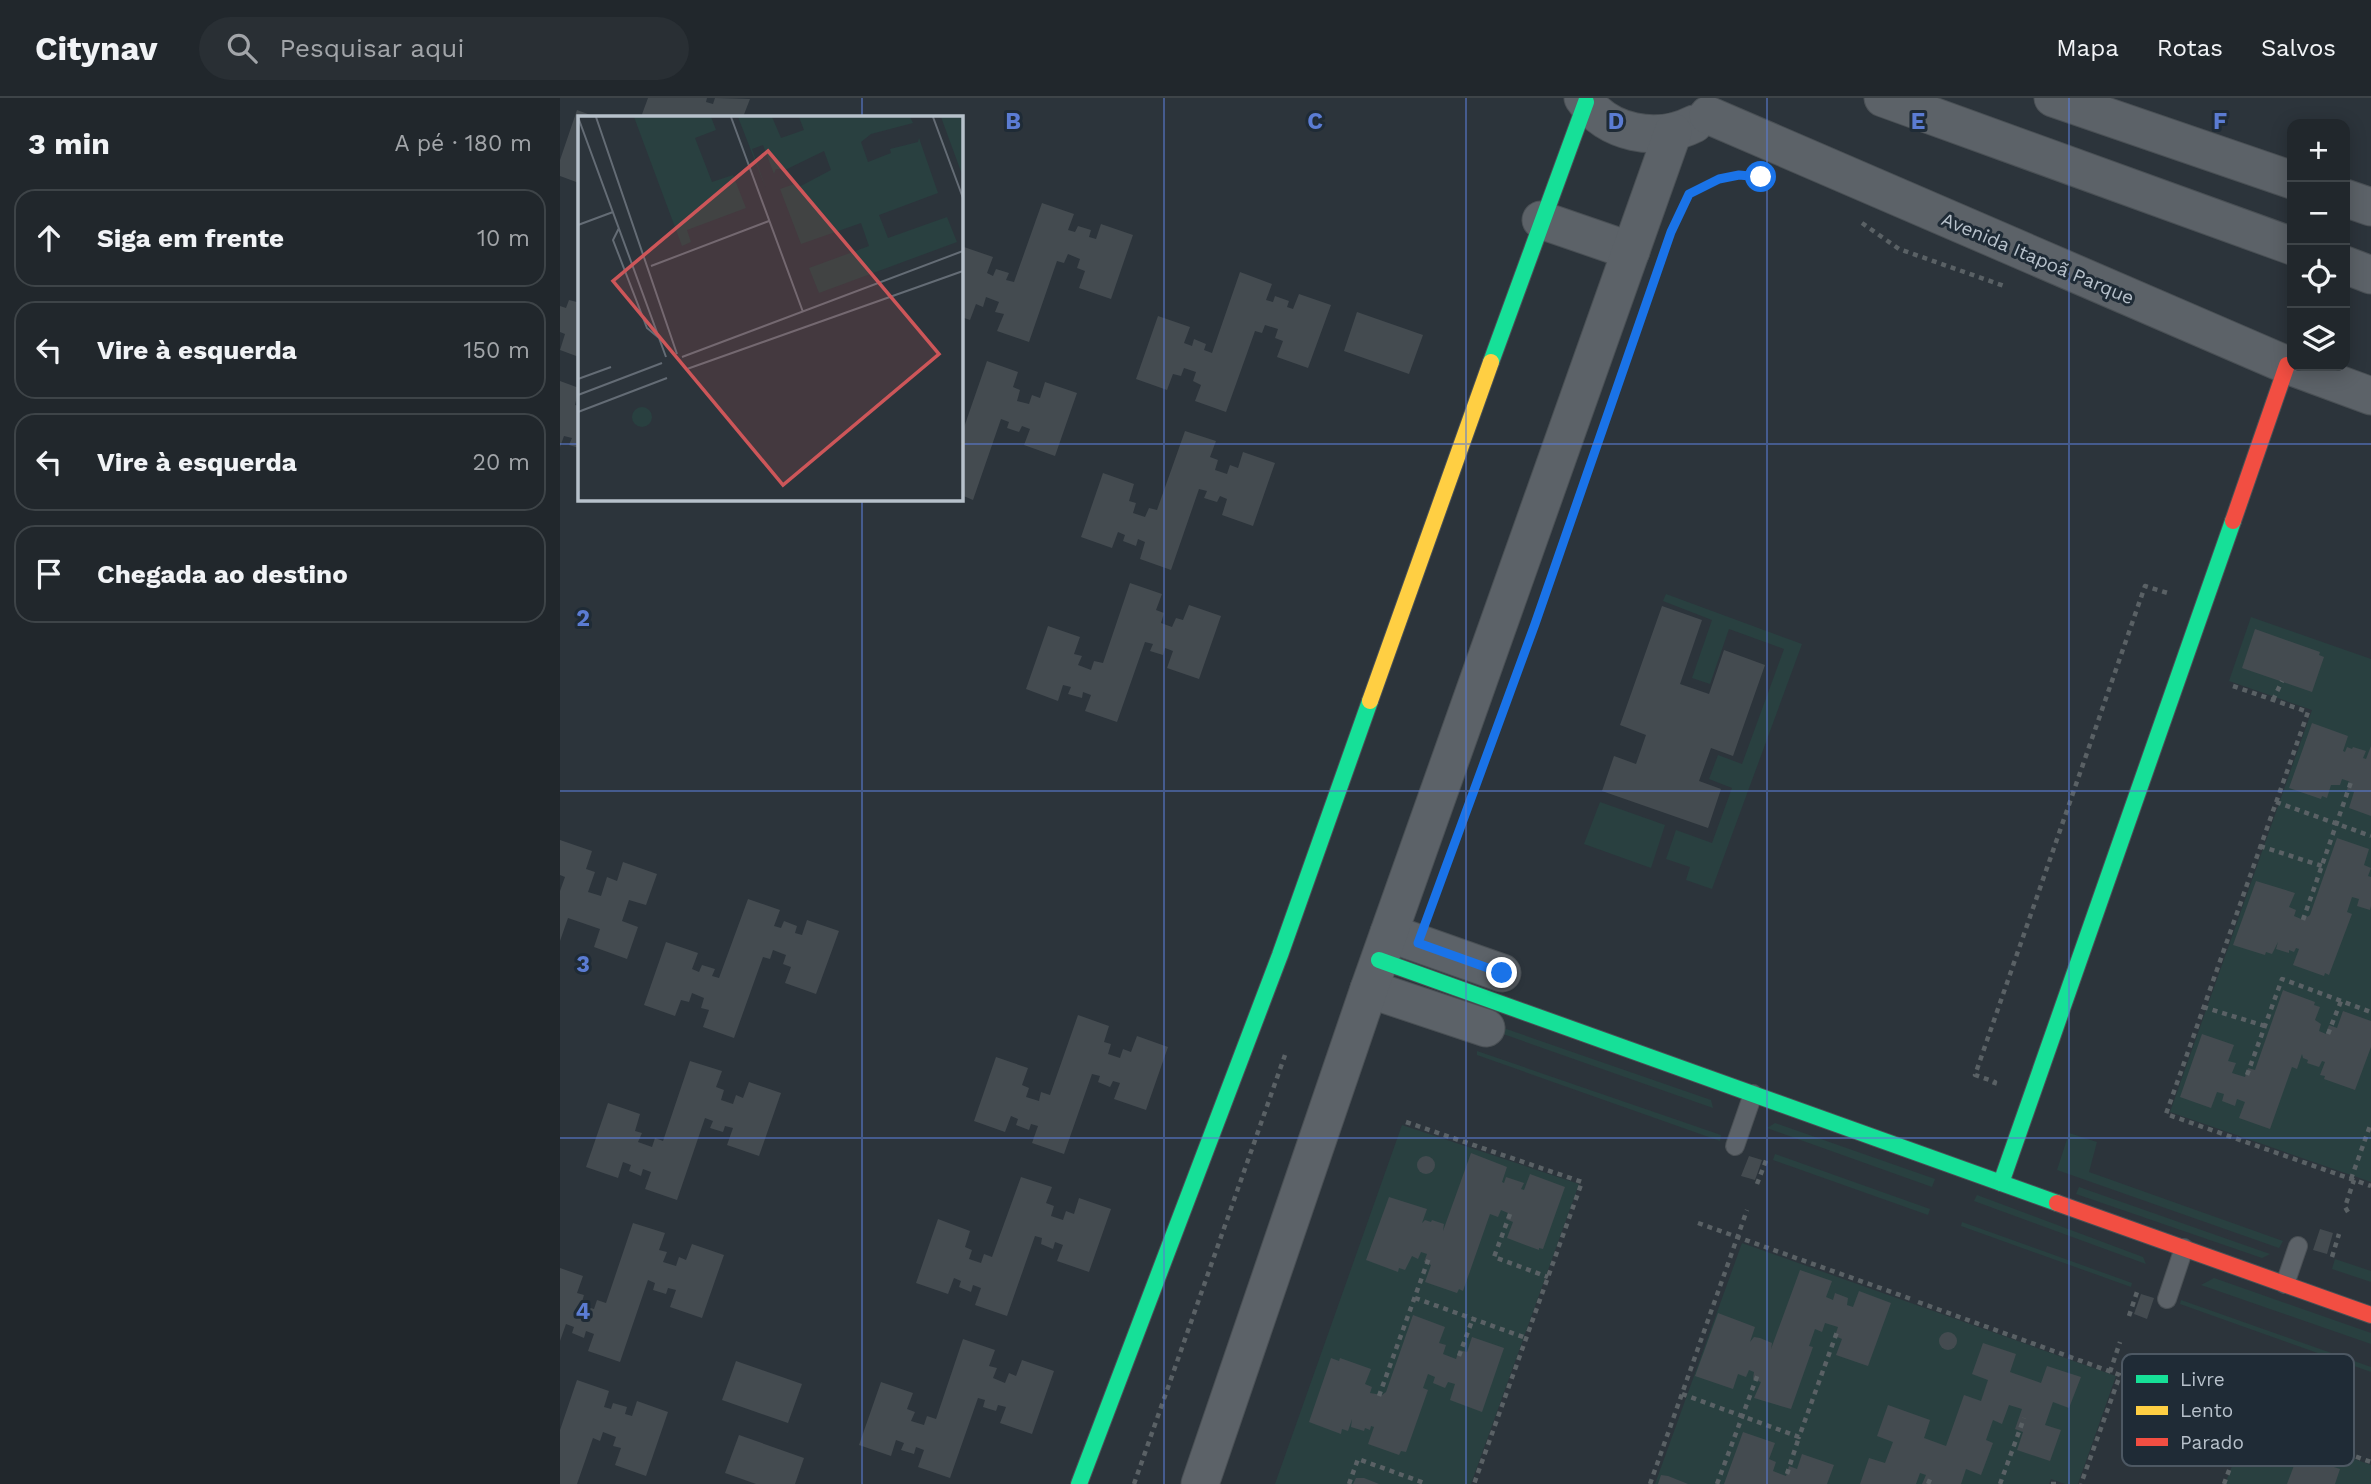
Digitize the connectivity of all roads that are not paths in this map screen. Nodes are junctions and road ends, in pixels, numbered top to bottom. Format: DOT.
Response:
graph roads {
  1 [pos="1883,98"];
  2 [pos="2053,98"];
  3 [pos="1584,100"];
  4 [pos="1716,107"];
  5 [pos="1673,132"];
  6 [pos="2287,178"];
  7 [pos="2350,200"];
  8 [pos="2371,207"];
  9 [pos="1541,220"];
  10 [pos="2289,245"];
  11 [pos="1631,251"];
  12 [pos="2350,267"];
  13 [pos="2371,275"];
  14 [pos="2287,365"];
  15 [pos="2303,371"];
  16 [pos="2371,396"];
  17 [pos="1379,961"];
  18 [pos="1502,973"];
  19 [pos="1486,1028"];
  20 [pos="1753,1094"];
  21 [pos="1735,1146"];
  22 [pos="2001,1182"];
  23 [pos="2298,1246"];
  24 [pos="2184,1248"];
  25 [pos="2285,1284"];
  26 [pos="2166,1299"];
  27 [pos="2371,1315"];
  28 [pos="1079,1484"];
  29 [pos="1200,1484"];
  1 -- 10 [label="street"];
  2 -- 6 [label="street"];
  3 -- 5 [label="street"];
  3 -- 9 [label="street"];
  4 -- 5 [label="street"];
  4 -- 14 [label="street, Avenida Itapoã Parque"];
  5 -- 11 [label="street"];
  7 -- 8 [label="street"];
  9 -- 11 [label="street"];
  9 -- 28 [label="street"];
  11 -- 17 [label="street"];
  12 -- 13 [label="street"];
  14 -- 22 [label="street"];
  15 -- 16 [label="street, Avenida Itapoã Parque"];
  17 -- 18 [label="street"];
  17 -- 19 [label="street"];
  17 -- 20 [label="street"];
  17 -- 29 [label="street"];
  20 -- 21 [label="lane"];
  20 -- 22 [label="street"];
  22 -- 24 [label="street"];
  23 -- 25 [label="lane"];
  24 -- 25 [label="street"];
  24 -- 26 [label="lane"];
  25 -- 27 [label="street"];
}
